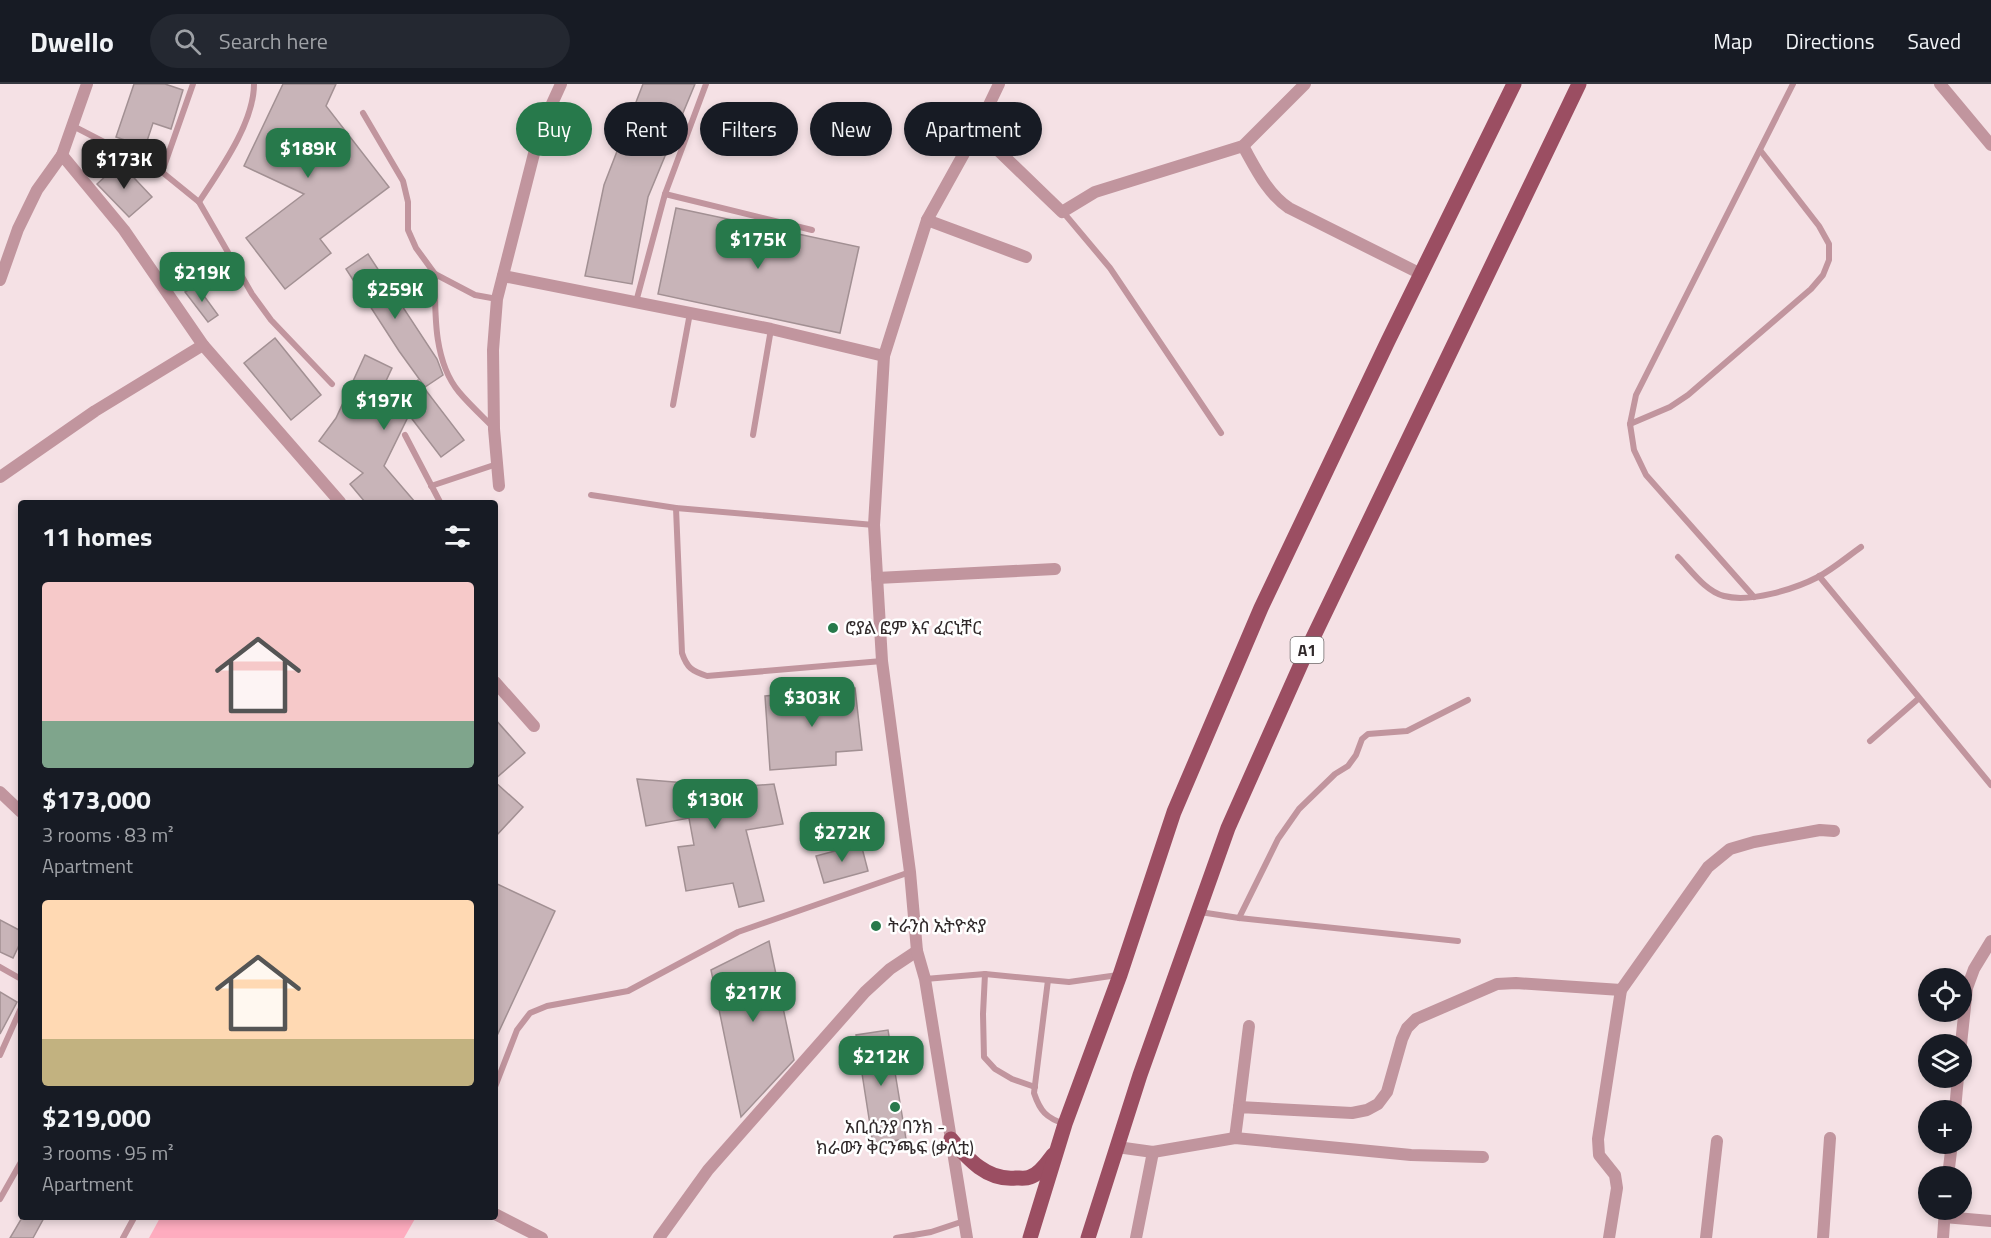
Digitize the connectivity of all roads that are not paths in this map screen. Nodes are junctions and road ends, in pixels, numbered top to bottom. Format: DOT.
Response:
graph roads {
  1 [pos="87,84"];
  2 [pos="193,84"];
  3 [pos="254,84"];
  4 [pos="561,84"];
  5 [pos="706,84"];
  6 [pos="999,84"];
  7 [pos="1305,84"];
  8 [pos="1514,84"];
  9 [pos="1579,84"];
  10 [pos="1793,84"];
  11 [pos="1940,84"];
  12 [pos="990,102"];
  13 [pos="363,112"];
  14 [pos="72,126"];
  15 [pos="1991,145"];
  16 [pos="1243,146"];
  17 [pos="1760,150"];
  18 [pos="62,155"];
  19 [pos="963,156"];
  20 [pos="1004,156"];
  21 [pos="162,172"];
  22 [pos="665,194"];
  23 [pos="199,202"];
  24 [pos="1062,212"];
  25 [pos="927,220"];
  26 [pos="812,230"];
  27 [pos="1026,257"];
  28 [pos="435,274"];
  29 [pos="1421,274"];
  30 [pos="503,276"];
  31 [pos="0,280"];
  32 [pos="498,299"];
  33 [pos="636,302"];
  34 [pos="690,313"];
  35 [pos="771,329"];
  36 [pos="203,345"];
  37 [pos="884,356"];
  38 [pos="332,384"];
  39 [pos="673,405"];
  40 [pos="1630,424"];
  41 [pos="495,429"];
  42 [pos="1221,433"];
  43 [pos="405,435"];
  44 [pos="753,435"];
  45 [pos="497,464"];
  46 [pos="0,477"];
  47 [pos="431,486"];
  48 [pos="499,486"];
  49 [pos="591,495"];
  50 [pos="338,500"];
  51 [pos="439,500"];
  52 [pos="676,508"];
  53 [pos="874,525"];
  54 [pos="1861,547"];
  55 [pos="1678,557"];
  56 [pos="1055,569"];
  57 [pos="1819,576"];
  58 [pos="877,578"];
  59 [pos="1754,597"];
  60 [pos="882,661"];
  61 [pos="498,685"];
  62 [pos="1918,699"];
  63 [pos="1468,700"];
  64 [pos="534,726"];
  65 [pos="1870,741"];
  66 [pos="1991,785"];
  67 [pos="0,792"];
  68 [pos="18,809"];
  69 [pos="1834,831"];
  70 [pos="910,872"];
  71 [pos="1198,912"];
  72 [pos="1239,918"];
  73 [pos="1458,941"];
  74 [pos="1991,941"];
  75 [pos="917,951"];
  76 [pos="0,967"];
  77 [pos="985,974"];
  78 [pos="1120,975"];
  79 [pos="18,977"];
  80 [pos="925,978"];
  81 [pos="1048,980"];
  82 [pos="1621,990"];
  83 [pos="18,1015"];
  84 [pos="1249,1026"];
  85 [pos="1962,1034"];
  86 [pos="0,1055"];
  87 [pos="498,1079"];
  88 [pos="1035,1087"];
  89 [pos="1239,1107"];
  90 [pos="1065,1124"];
  91 [pos="1235,1138"];
  92 [pos="1830,1138"];
  93 [pos="951,1139"];
  94 [pos="1717,1140"];
  95 [pos="1117,1147"];
  96 [pos="1057,1151"];
  97 [pos="1153,1152"];
  98 [pos="1483,1157"];
  99 [pos="18,1167"];
  100 [pos="0,1199"];
  101 [pos="498,1216"];
  102 [pos="1972,1218"];
  103 [pos="133,1220"];
  104 [pos="1944,1220"];
  105 [pos="964,1221"];
  106 [pos="1991,1221"];
  107 [pos="123,1238"];
  108 [pos="542,1238"];
  109 [pos="659,1238"];
  110 [pos="896,1238"];
  111 [pos="967,1238"];
  112 [pos="1030,1238"];
  113 [pos="1088,1238"];
  114 [pos="1136,1238"];
  115 [pos="1609,1238"];
  116 [pos="1706,1238"];
  117 [pos="1823,1238"];
  118 [pos="1943,1238"];
  1 -- 14 [label="street"];
  2 -- 21 [label="lane"];
  3 -- 23 [label="lane"];
  4 -- 30 [label="street"];
  5 -- 22 [label="lane"];
  6 -- 12 [label="street"];
  7 -- 16 [label="street"];
  8 -- 29 [label="main road"];
  9 -- 71 [label="main road, A1"];
  10 -- 17 [label="lane"];
  11 -- 15 [label="street"];
  13 -- 28 [label="lane"];
  14 -- 18 [label="street"];
  14 -- 21 [label="lane"];
  16 -- 24 [label="street"];
  16 -- 29 [label="street"];
  17 -- 40 [label="lane"];
  17 -- 40 [label="lane"];
  18 -- 31 [label="street"];
  18 -- 36 [label="street"];
  19 -- 25 [label="street"];
  20 -- 24 [label="street"];
  21 -- 23 [label="lane"];
  22 -- 26 [label="lane"];
  22 -- 33 [label="lane"];
  23 -- 38 [label="lane"];
  24 -- 42 [label="lane"];
  25 -- 27 [label="street"];
  25 -- 37 [label="street"];
  28 -- 32 [label="lane"];
  28 -- 41 [label="lane"];
  29 -- 78 [label="main road"];
  30 -- 32 [label="street"];
  30 -- 33 [label="street"];
  32 -- 41 [label="street"];
  33 -- 34 [label="street"];
  34 -- 35 [label="street"];
  34 -- 39 [label="lane"];
  35 -- 37 [label="street"];
  35 -- 44 [label="lane"];
  36 -- 46 [label="street"];
  36 -- 50 [label="street"];
  37 -- 53 [label="street"];
  40 -- 59 [label="lane"];
  41 -- 45 [label="street"];
  43 -- 47 [label="lane"];
  45 -- 47 [label="lane"];
  45 -- 48 [label="street"];
  47 -- 51 [label="lane"];
  49 -- 52 [label="lane"];
  52 -- 53 [label="lane"];
  52 -- 60 [label="lane"];
  53 -- 58 [label="street"];
  54 -- 57 [label="lane"];
  55 -- 59 [label="lane"];
  56 -- 58 [label="street"];
  57 -- 59 [label="lane"];
  57 -- 62 [label="lane"];
  58 -- 60 [label="street"];
  60 -- 70 [label="street"];
  61 -- 64 [label="street"];
  62 -- 65 [label="lane"];
  62 -- 66 [label="lane"];
  63 -- 72 [label="lane"];
  67 -- 68 [label="street"];
  69 -- 82 [label="street"];
  70 -- 75 [label="street"];
  70 -- 87 [label="lane"];
  71 -- 72 [label="lane"];
  71 -- 95 [label="main road, A1"];
  72 -- 73 [label="lane"];
  74 -- 85 [label="street"];
  75 -- 80 [label="street"];
  75 -- 109 [label="street"];
  76 -- 79 [label="lane"];
  77 -- 80 [label="lane"];
  77 -- 81 [label="lane"];
  77 -- 88 [label="lane"];
  78 -- 81 [label="lane"];
  78 -- 90 [label="main road"];
  80 -- 93 [label="street"];
  81 -- 88 [label="lane"];
  82 -- 89 [label="street"];
  82 -- 115 [label="street"];
  83 -- 86 [label="lane"];
  84 -- 89 [label="street"];
  88 -- 90 [label="lane"];
  89 -- 91 [label="street"];
  90 -- 96 [label="main road"];
  91 -- 97 [label="street"];
  91 -- 98 [label="street"];
  92 -- 117 [label="street"];
  93 -- 96 [label="main road"];
  93 -- 105 [label="street"];
  94 -- 116 [label="street"];
  95 -- 97 [label="street"];
  95 -- 113 [label="main road, A1"];
  96 -- 112 [label="main road"];
  97 -- 114 [label="street"];
  99 -- 100 [label="lane"];
  101 -- 108 [label="street"];
  102 -- 106 [label="street"];
  103 -- 107 [label="lane"];
  104 -- 118 [label="street"];
  105 -- 110 [label="lane"];
  105 -- 111 [label="street"];
}
